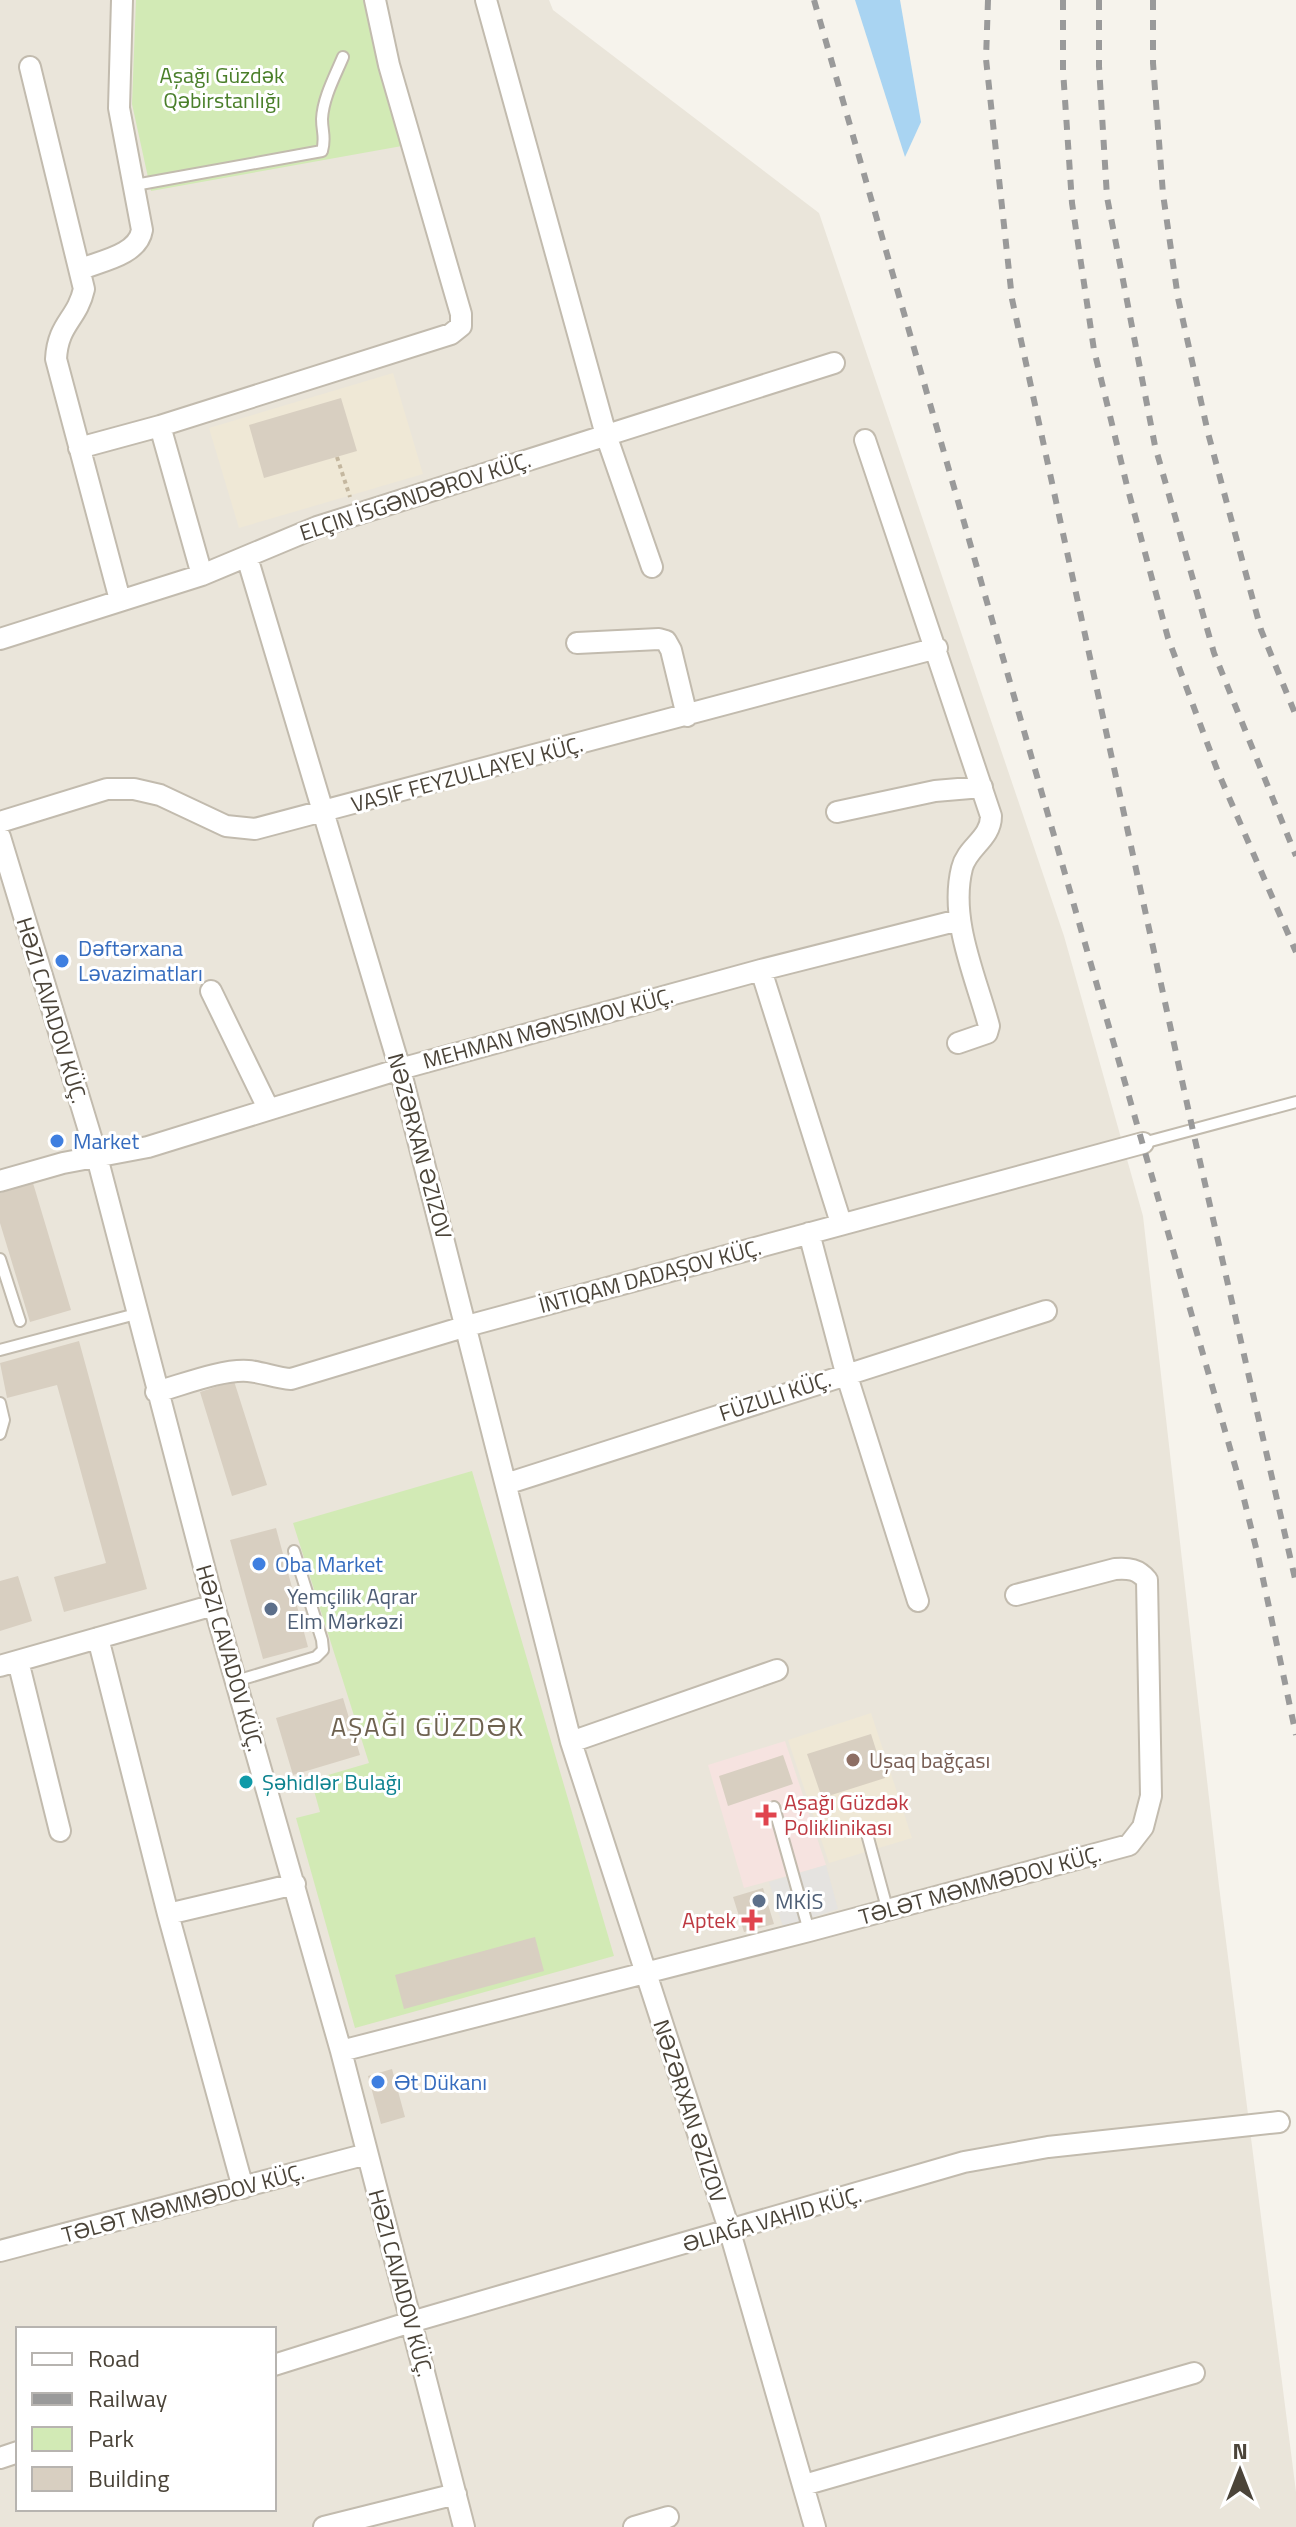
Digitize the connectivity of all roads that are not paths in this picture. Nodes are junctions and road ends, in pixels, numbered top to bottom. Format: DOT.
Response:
graph roads {
  1 [pos="122,0"];
  2 [pos="375,0"];
  3 [pos="486,0"];
  4 [pos="343,57"];
  5 [pos="30,67"];
  6 [pos="135,185"];
  7 [pos="81,269"];
  8 [pos="834,363"];
  9 [pos="160,426"];
  10 [pos="606,435"];
  11 [pos="865,440"];
  12 [pos="79,448"];
  13 [pos="247,557"];
  14 [pos="652,567"];
  15 [pos="202,575"];
  16 [pos="120,600"];
  17 [pos="0,639"];
  18 [pos="577,643"];
  19 [pos="937,648"];
  20 [pos="687,716"];
  21 [pos="982,787"];
  22 [pos="324,812"];
  23 [pos="837,812"];
  24 [pos="0,822"];
  25 [pos="0,837"];
  26 [pos="3,860"];
  27 [pos="959,920"];
  28 [pos="761,970"];
  29 [pos="211,991"];
  30 [pos="958,1043"];
  31 [pos="400,1069"];
  32 [pos="1296,1102"];
  33 [pos="268,1108"];
  34 [pos="1143,1143"];
  35 [pos="97,1157"];
  36 [pos="0,1181"];
  37 [pos="841,1223"];
  38 [pos="809,1233"];
  39 [pos="0,1259"];
  40 [pos="1046,1311"];
  41 [pos="136,1314"];
  42 [pos="20,1321"];
  43 [pos="467,1326"];
  44 [pos="0,1350"];
  45 [pos="846,1373"];
  46 [pos="156,1392"];
  47 [pos="0,1403"];
  48 [pos="0,1434"];
  49 [pos="506,1484"];
  50 [pos="294,1551"];
  51 [pos="1016,1595"];
  52 [pos="918,1601"];
  53 [pos="214,1605"];
  54 [pos="98,1638"];
  55 [pos="9,1664"];
  56 [pos="777,1670"];
  57 [pos="236,1681"];
  58 [pos="571,1742"];
  59 [pos="774,1807"];
  60 [pos="60,1831"];
  61 [pos="867,1834"];
  62 [pos="295,1884"];
  63 [pos="887,1908"];
  64 [pos="168,1914"];
  65 [pos="809,1931"];
  66 [pos="644,1972"];
  67 [pos="341,2051"];
  68 [pos="1279,2122"];
  69 [pos="367,2154"];
  70 [pos="243,2188"];
  71 [pos="730,2232"];
  72 [pos="3,2248"];
  73 [pos="411,2322"];
  74 [pos="276,2364"];
  75 [pos="1194,2373"];
  76 [pos="804,2485"];
  77 [pos="456,2494"];
  78 [pos="668,2517"];
  79 [pos="324,2527"];
  80 [pos="464,2527"];
  81 [pos="634,2527"];
  82 [pos="815,2527"];
  1 -- 6 [label="street"];
  2 -- 9 [label="street"];
  3 -- 10 [label="street"];
  4 -- 6 [label="lane"];
  5 -- 7 [label="street"];
  6 -- 7 [label="street"];
  7 -- 12 [label="street"];
  8 -- 10 [label="street, ELÇIN İSGƏNDƏROV KÜÇ."];
  9 -- 12 [label="street"];
  9 -- 15 [label="street"];
  10 -- 13 [label="street, ELÇIN İSGƏNDƏROV KÜÇ."];
  10 -- 14 [label="street"];
  11 -- 19 [label="street"];
  12 -- 16 [label="street"];
  13 -- 15 [label="street, ELÇIN İSGƏNDƏROV KÜÇ."];
  13 -- 22 [label="street, NƏZƏRXAN ƏZIZOV"];
  15 -- 16 [label="street, ELÇIN İSGƏNDƏROV KÜÇ."];
  16 -- 17 [label="street, ELÇIN İSGƏNDƏROV KÜÇ."];
  18 -- 20 [label="street"];
  19 -- 20 [label="street, VASIF FEYZULLAYEV KÜÇ."];
  19 -- 21 [label="street"];
  20 -- 22 [label="street, VASIF FEYZULLAYEV KÜÇ."];
  21 -- 23 [label="street"];
  21 -- 27 [label="street"];
  22 -- 24 [label="street, VASIF FEYZULLAYEV KÜÇ."];
  22 -- 31 [label="street, NƏZƏRXAN ƏZIZOV"];
  25 -- 26 [label="street, HƏZI CAVADOV KÜÇ."];
  26 -- 35 [label="street, HƏZI CAVADOV KÜÇ."];
  27 -- 28 [label="street, MEHMAN MƏNSIMOV KÜÇ."];
  27 -- 30 [label="street"];
  28 -- 31 [label="street, MEHMAN MƏNSIMOV KÜÇ."];
  28 -- 37 [label="street"];
  29 -- 33 [label="street"];
  31 -- 33 [label="street, MEHMAN MƏNSIMOV KÜÇ."];
  31 -- 43 [label="street, NƏZƏRXAN ƏZIZOV"];
  32 -- 34 [label="lane"];
  33 -- 35 [label="street, MEHMAN MƏNSIMOV KÜÇ."];
  34 -- 37 [label="street, İNTIQAM DADAŞOV KÜÇ."];
  35 -- 36 [label="street, MEHMAN MƏNSIMOV KÜÇ."];
  35 -- 41 [label="street, HƏZI CAVADOV KÜÇ."];
  37 -- 38 [label="street, İNTIQAM DADAŞOV KÜÇ."];
  38 -- 43 [label="street, İNTIQAM DADAŞOV KÜÇ."];
  38 -- 45 [label="street"];
  39 -- 42 [label="lane"];
  40 -- 45 [label="street, FÜZULI KÜÇ."];
  41 -- 44 [label="lane"];
  41 -- 46 [label="street, HƏZI CAVADOV KÜÇ."];
  43 -- 46 [label="street, İNTIQAM DADAŞOV KÜÇ."];
  43 -- 49 [label="street, NƏZƏRXAN ƏZIZOV"];
  45 -- 49 [label="street, FÜZULI KÜÇ."];
  45 -- 52 [label="street"];
  46 -- 53 [label="street, HƏZI CAVADOV KÜÇ."];
  47 -- 48 [label="lane"];
  49 -- 58 [label="street, NƏZƏRXAN ƏZIZOV"];
  50 -- 57 [label="lane"];
  51 -- 63 [label="street, TƏLƏT MƏMMƏDOV KÜÇ."];
  53 -- 54 [label="street"];
  53 -- 57 [label="street, HƏZI CAVADOV KÜÇ."];
  54 -- 55 [label="street"];
  54 -- 64 [label="street"];
  55 -- 60 [label="street"];
  56 -- 58 [label="street"];
  57 -- 62 [label="street, HƏZI CAVADOV KÜÇ."];
  58 -- 66 [label="street, NƏZƏRXAN ƏZIZOV"];
  59 -- 65 [label="lane"];
  61 -- 63 [label="lane"];
  62 -- 64 [label="street"];
  62 -- 67 [label="street, HƏZI CAVADOV KÜÇ."];
  63 -- 65 [label="street, TƏLƏT MƏMMƏDOV KÜÇ."];
  64 -- 70 [label="street"];
  65 -- 66 [label="street, TƏLƏT MƏMMƏDOV KÜÇ."];
  66 -- 67 [label="street, TƏLƏT MƏMMƏDOV KÜÇ."];
  66 -- 71 [label="street, NƏZƏRXAN ƏZIZOV"];
  67 -- 69 [label="street, HƏZI CAVADOV KÜÇ."];
  68 -- 71 [label="street, ƏLIAĞA VAHID KÜÇ."];
  69 -- 70 [label="street, TƏLƏT MƏMMƏDOV KÜÇ."];
  69 -- 73 [label="street, HƏZI CAVADOV KÜÇ."];
  70 -- 72 [label="street, TƏLƏT MƏMMƏDOV KÜÇ."];
  71 -- 73 [label="street, ƏLIAĞA VAHID KÜÇ."];
  71 -- 76 [label="street, NƏZƏRXAN ƏZIZOV"];
  73 -- 74 [label="street, ƏLIAĞA VAHID KÜÇ."];
  73 -- 77 [label="street, HƏZI CAVADOV KÜÇ."];
  75 -- 76 [label="street"];
  76 -- 82 [label="street, NƏZƏRXAN ƏZIZOV"];
  77 -- 79 [label="street"];
  77 -- 80 [label="street, HƏZI CAVADOV KÜÇ."];
  78 -- 81 [label="street"];
}
